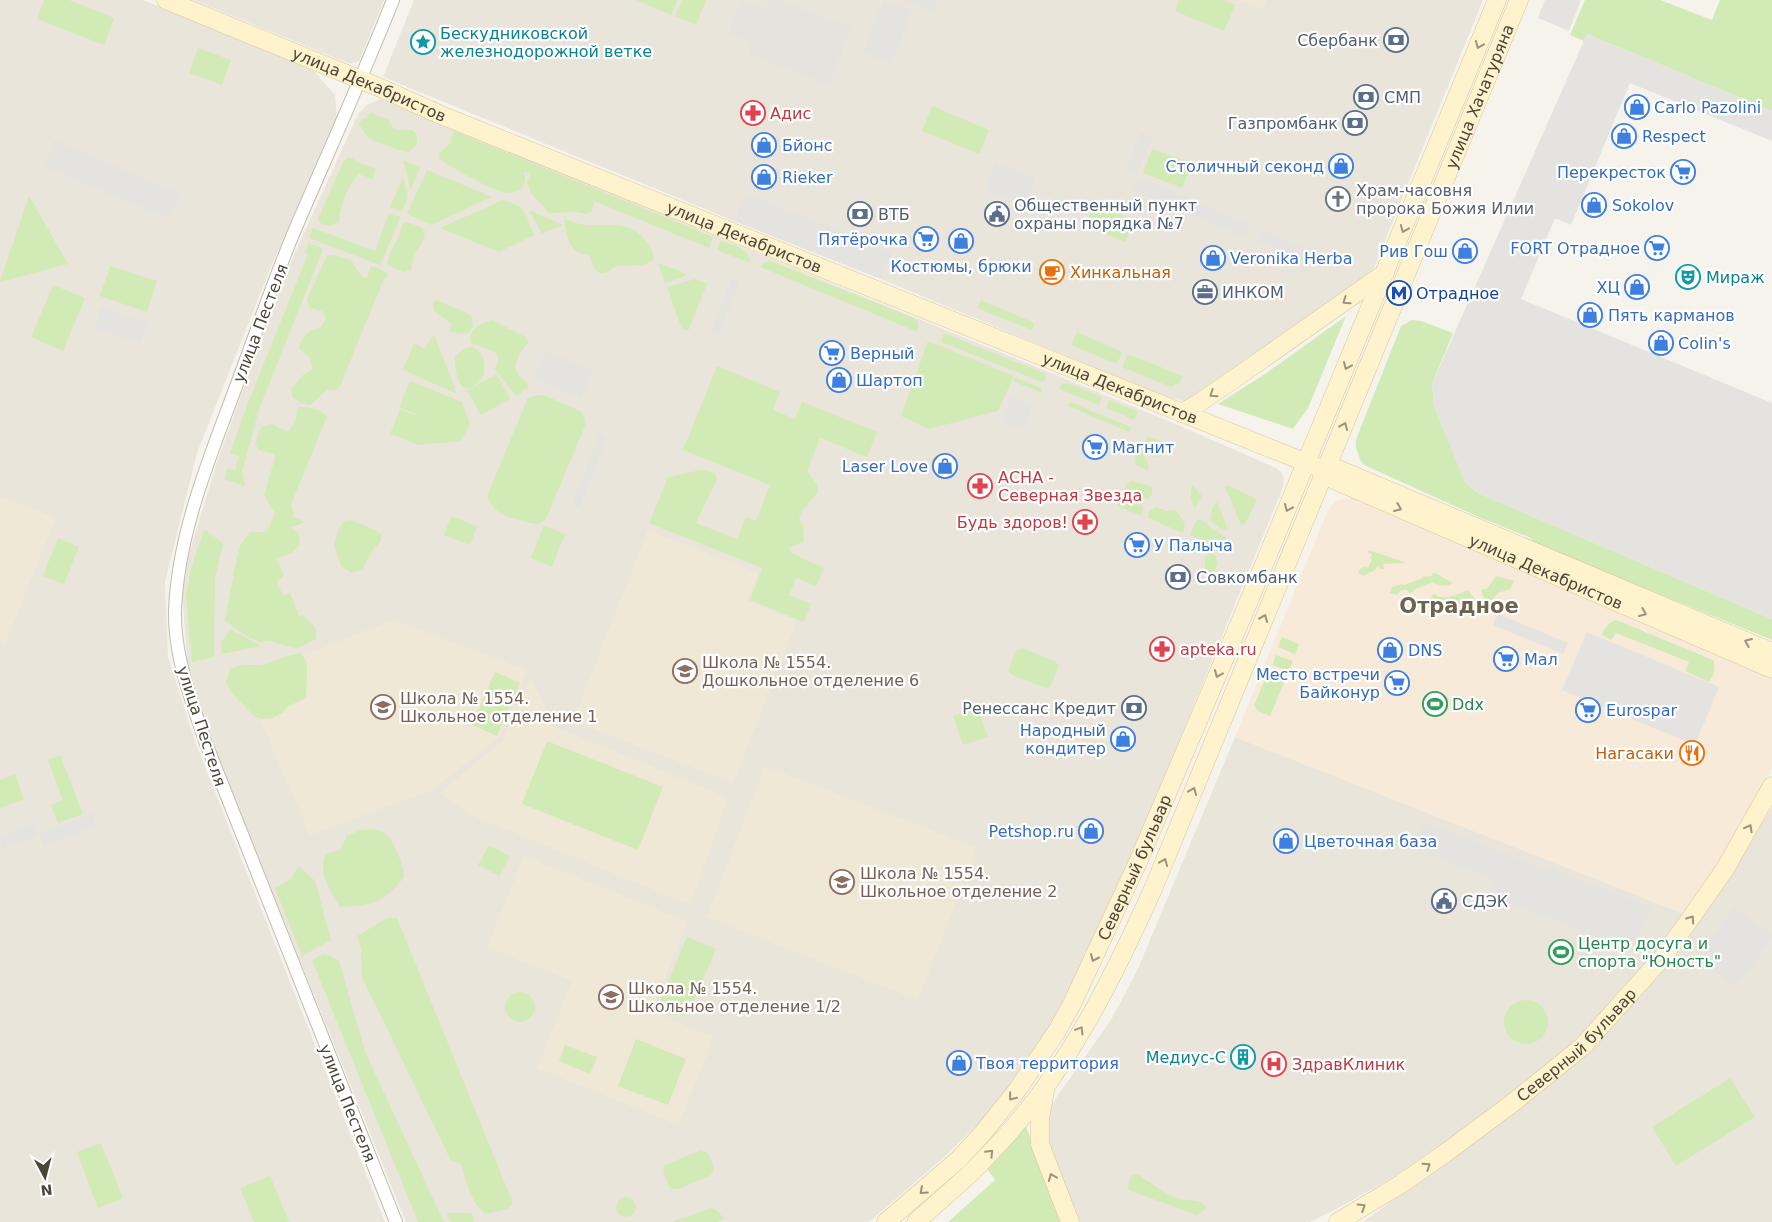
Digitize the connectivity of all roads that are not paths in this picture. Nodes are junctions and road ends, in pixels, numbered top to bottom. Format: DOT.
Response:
graph roads {
  1 [pos="166,0"];
  2 [pos="393,0"];
  3 [pos="1497,0"];
  4 [pos="1519,0"];
  5 [pos="361,81"];
  6 [pos="1386,273"];
  7 [pos="1181,413"];
  8 [pos="1307,463"];
  9 [pos="1324,470"];
  10 [pos="1772,652"];
  11 [pos="1772,669"];
  12 [pos="1772,786"];
  13 [pos="1046,1087"];
  14 [pos="396,1222"];
  15 [pos="886,1222"];
  16 [pos="916,1222"];
  17 [pos="1070,1222"];
  18 [pos="1338,1222"];
  1 -- 5 [label="main road, улица Декабристов"];
  2 -- 5 [label="street, улица Пестеля"];
  3 -- 6 [label="main road, улица Хачатуряна, one-way"];
  9 -- 4 [label="main road, улица Хачатуряна, one-way"];
  5 -- 7 [label="main road, улица Декабристов"];
  5 -- 14 [label="street, улица Пестеля"];
  6 -- 7 [label="main road, one-way"];
  6 -- 8 [label="main road, улица Хачатуряна, one-way"];
  7 -- 8 [label="main road, улица Декабристов"];
  8 -- 9 [label="main road, улица Декабристов"];
  8 -- 15 [label="main road, Северный бульвар, one-way"];
  10 -- 9 [label="main road, улица Декабристов, one-way"];
  9 -- 11 [label="main road, улица Декабристов, one-way"];
  13 -- 9 [label="main road, Северный бульвар, one-way"];
  18 -- 12 [label="main road, Северный бульвар, one-way"];
  16 -- 13 [label="main road, Северный бульвар, one-way"];
  17 -- 13 [label="main road, one-way"];
}
